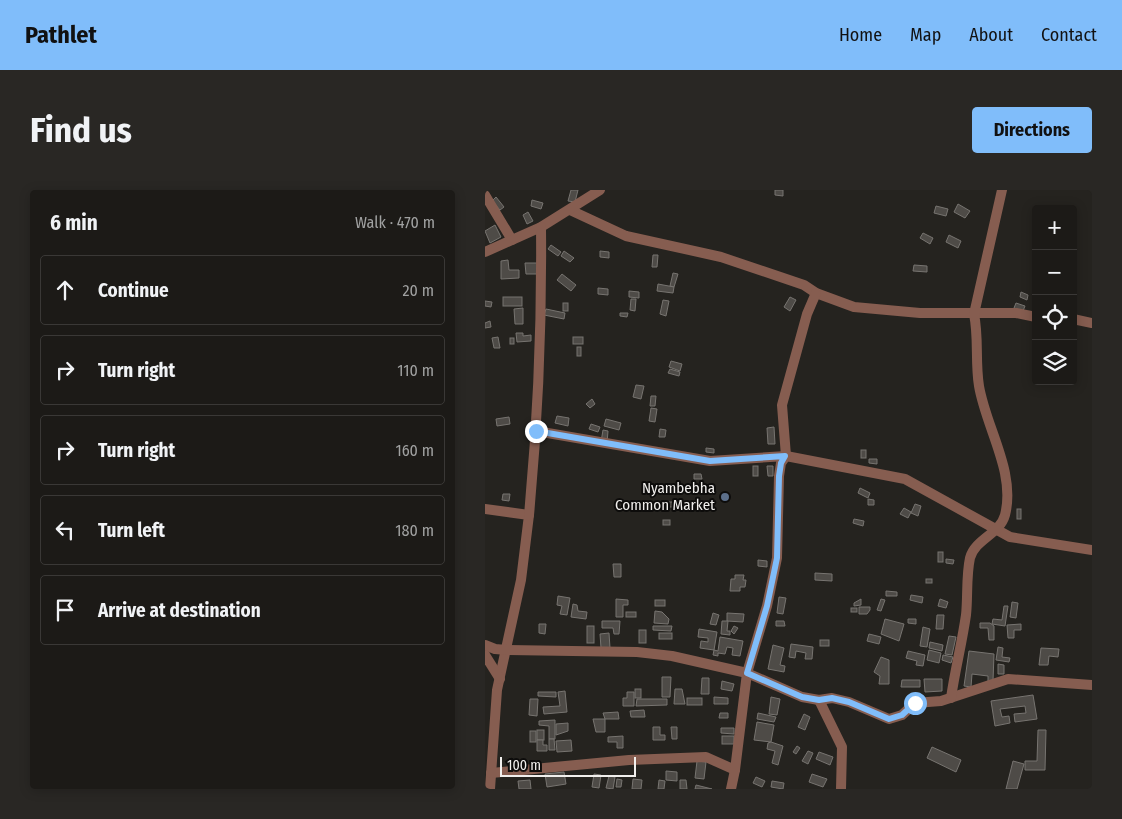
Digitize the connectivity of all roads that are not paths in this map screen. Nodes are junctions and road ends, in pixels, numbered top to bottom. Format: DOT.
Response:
graph roads {
  1 [pos="600,190"];
  2 [pos="1002,190"];
  3 [pos="485,195"];
  4 [pos="570,210"];
  5 [pos="541,227"];
  6 [pos="512,240"];
  7 [pos="485,252"];
  8 [pos="816,293"];
  9 [pos="973,314"];
  10 [pos="1032,315"];
  11 [pos="1077,320"];
  12 [pos="1092,323"];
  13 [pos="536,431"];
  14 [pos="785,456"];
  15 [pos="485,509"];
  16 [pos="529,515"];
  17 [pos="997,530"];
  18 [pos="1092,550"];
  19 [pos="485,645"];
  20 [pos="507,650"];
  21 [pos="488,652"];
  22 [pos="747,673"];
  23 [pos="500,679"];
  24 [pos="1092,685"];
  25 [pos="951,698"];
  26 [pos="819,700"];
  27 [pos="735,770"];
  28 [pos="491,773"];
  29 [pos="490,789"];
  30 [pos="731,789"];
  31 [pos="841,789"];
  1 -- 4 [label="street"];
  2 -- 9 [label="street"];
  3 -- 6 [label="street"];
  4 -- 5 [label="street"];
  4 -- 8 [label="street"];
  5 -- 6 [label="street"];
  5 -- 13 [label="street"];
  6 -- 7 [label="street"];
  8 -- 9 [label="street"];
  8 -- 14 [label="street"];
  9 -- 10 [label="street"];
  9 -- 17 [label="street"];
  11 -- 12 [label="street"];
  13 -- 14 [label="street"];
  13 -- 16 [label="street"];
  14 -- 17 [label="street"];
  14 -- 22 [label="street"];
  15 -- 16 [label="street"];
  16 -- 20 [label="street"];
  17 -- 18 [label="street"];
  17 -- 25 [label="street"];
  19 -- 21 [label="street"];
  20 -- 21 [label="street"];
  20 -- 22 [label="street"];
  20 -- 23 [label="street"];
  21 -- 23 [label="street"];
  22 -- 26 [label="street"];
  22 -- 27 [label="street"];
  23 -- 28 [label="street"];
  24 -- 25 [label="street"];
  25 -- 26 [label="street"];
  26 -- 31 [label="street"];
  27 -- 28 [label="street"];
  27 -- 30 [label="street"];
  28 -- 29 [label="street"];
}
